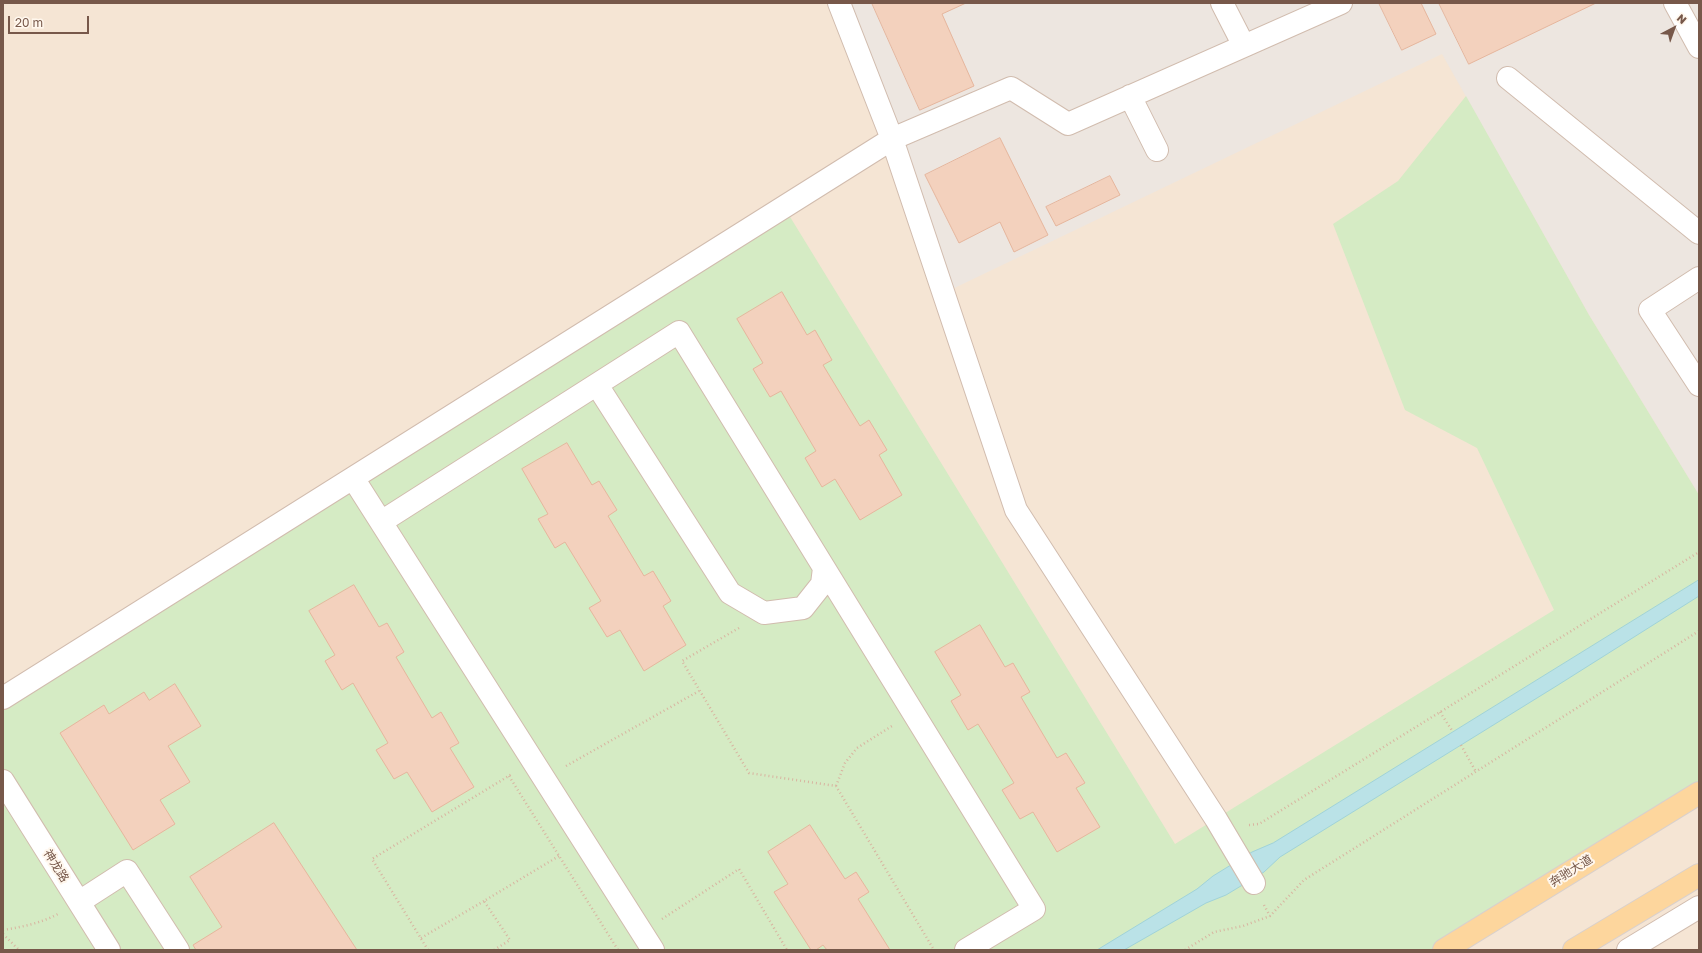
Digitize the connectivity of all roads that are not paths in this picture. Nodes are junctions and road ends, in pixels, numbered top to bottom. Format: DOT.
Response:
graph roads {
  1 [pos="838,3"];
  2 [pos="1222,3"];
  3 [pos="1341,3"];
  4 [pos="1675,3"];
  5 [pos="1244,46"];
  6 [pos="1699,47"];
  7 [pos="1508,78"];
  8 [pos="1130,96"];
  9 [pos="892,139"];
  10 [pos="1156,150"];
  11 [pos="1699,233"];
  12 [pos="1699,278"];
  13 [pos="597,385"];
  14 [pos="1699,385"];
  15 [pos="353,478"];
  16 [pos="381,522"];
  17 [pos="824,568"];
  18 [pos="3,698"];
  19 [pos="3,781"];
  20 [pos="1699,793"];
  21 [pos="1699,874"];
  22 [pos="1254,883"];
  23 [pos="79,902"];
  24 [pos="1699,906"];
  25 [pos="647,941"];
  26 [pos="109,950"];
  27 [pos="178,950"];
  28 [pos="966,950"];
  29 [pos="1444,950"];
  30 [pos="1574,950"];
  31 [pos="1628,950"];
  1 -- 9 [label="street"];
  2 -- 5 [label="street"];
  3 -- 5 [label="street"];
  4 -- 6 [label="street"];
  5 -- 8 [label="street"];
  7 -- 11 [label="street"];
  8 -- 9 [label="street"];
  8 -- 10 [label="street"];
  9 -- 15 [label="street"];
  9 -- 22 [label="street"];
  12 -- 14 [label="street"];
  13 -- 16 [label="street"];
  13 -- 17 [label="street"];
  13 -- 17 [label="street"];
  15 -- 16 [label="street"];
  15 -- 18 [label="street"];
  16 -- 25 [label="street"];
  17 -- 28 [label="street"];
  19 -- 23 [label="street, 神龙路"];
  20 -- 29 [label="main road, 奔驰大道"];
  21 -- 30 [label="main road"];
  23 -- 26 [label="street, 神龙路"];
  23 -- 27 [label="street"];
  24 -- 31 [label="street"];
}
